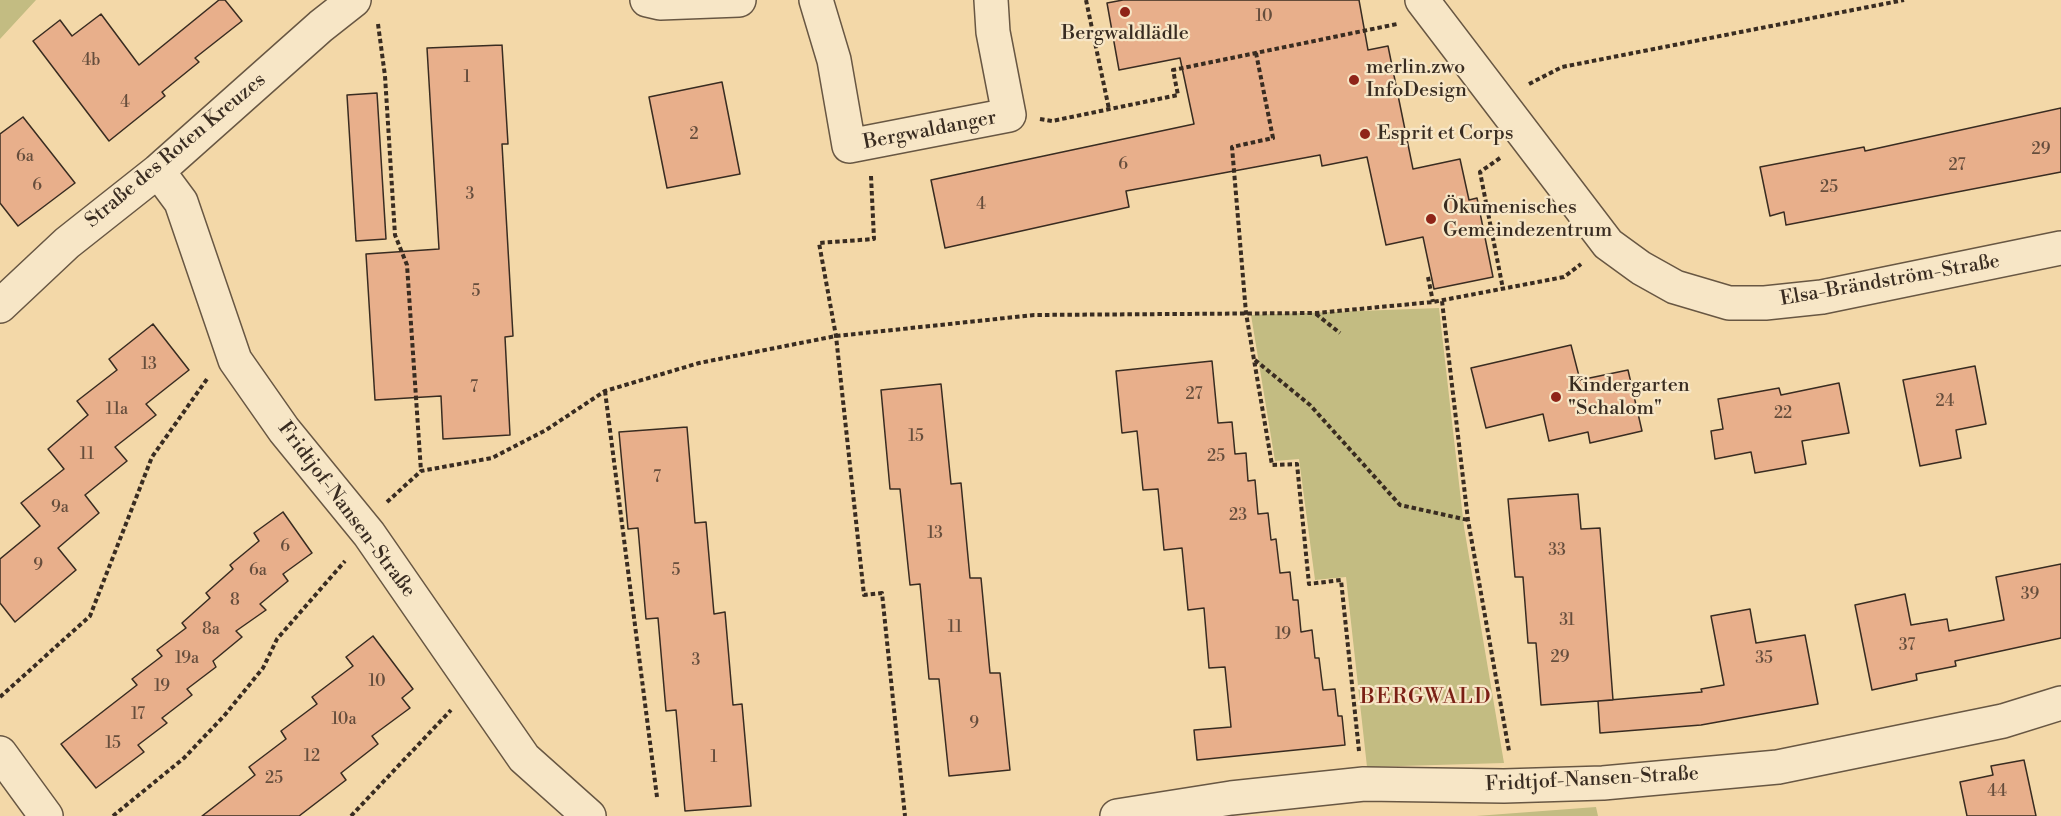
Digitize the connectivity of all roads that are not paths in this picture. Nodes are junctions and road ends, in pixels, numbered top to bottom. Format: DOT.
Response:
graph roads {
  1 [pos="647,0"];
  2 [pos="739,0"];
  3 [pos="816,0"];
  4 [pos="991,0"];
  5 [pos="1429,8"];
  6 [pos="364,9"];
  7 [pos="158,171"];
  8 [pos="2061,248"];
  9 [pos="0,306"];
  10 [pos="2061,702"];
  11 [pos="0,753"];
  12 [pos="45,816"];
  13 [pos="589,816"];
  14 [pos="1118,816"];
  1 -- 2 [label="street"];
  3 -- 4 [label="street, Bergwaldanger"];
  5 -- 8 [label="street, Elsa-Brändström-Straße"];
  6 -- 7 [label="street, Straße des Roten Kreuzes"];
  7 -- 9 [label="street, Straße des Roten Kreuzes"];
  7 -- 13 [label="street, Fridtjof-Nansen-Straße"];
  10 -- 14 [label="street, Fridtjof-Nansen-Straße"];
  11 -- 12 [label="street"];
}
